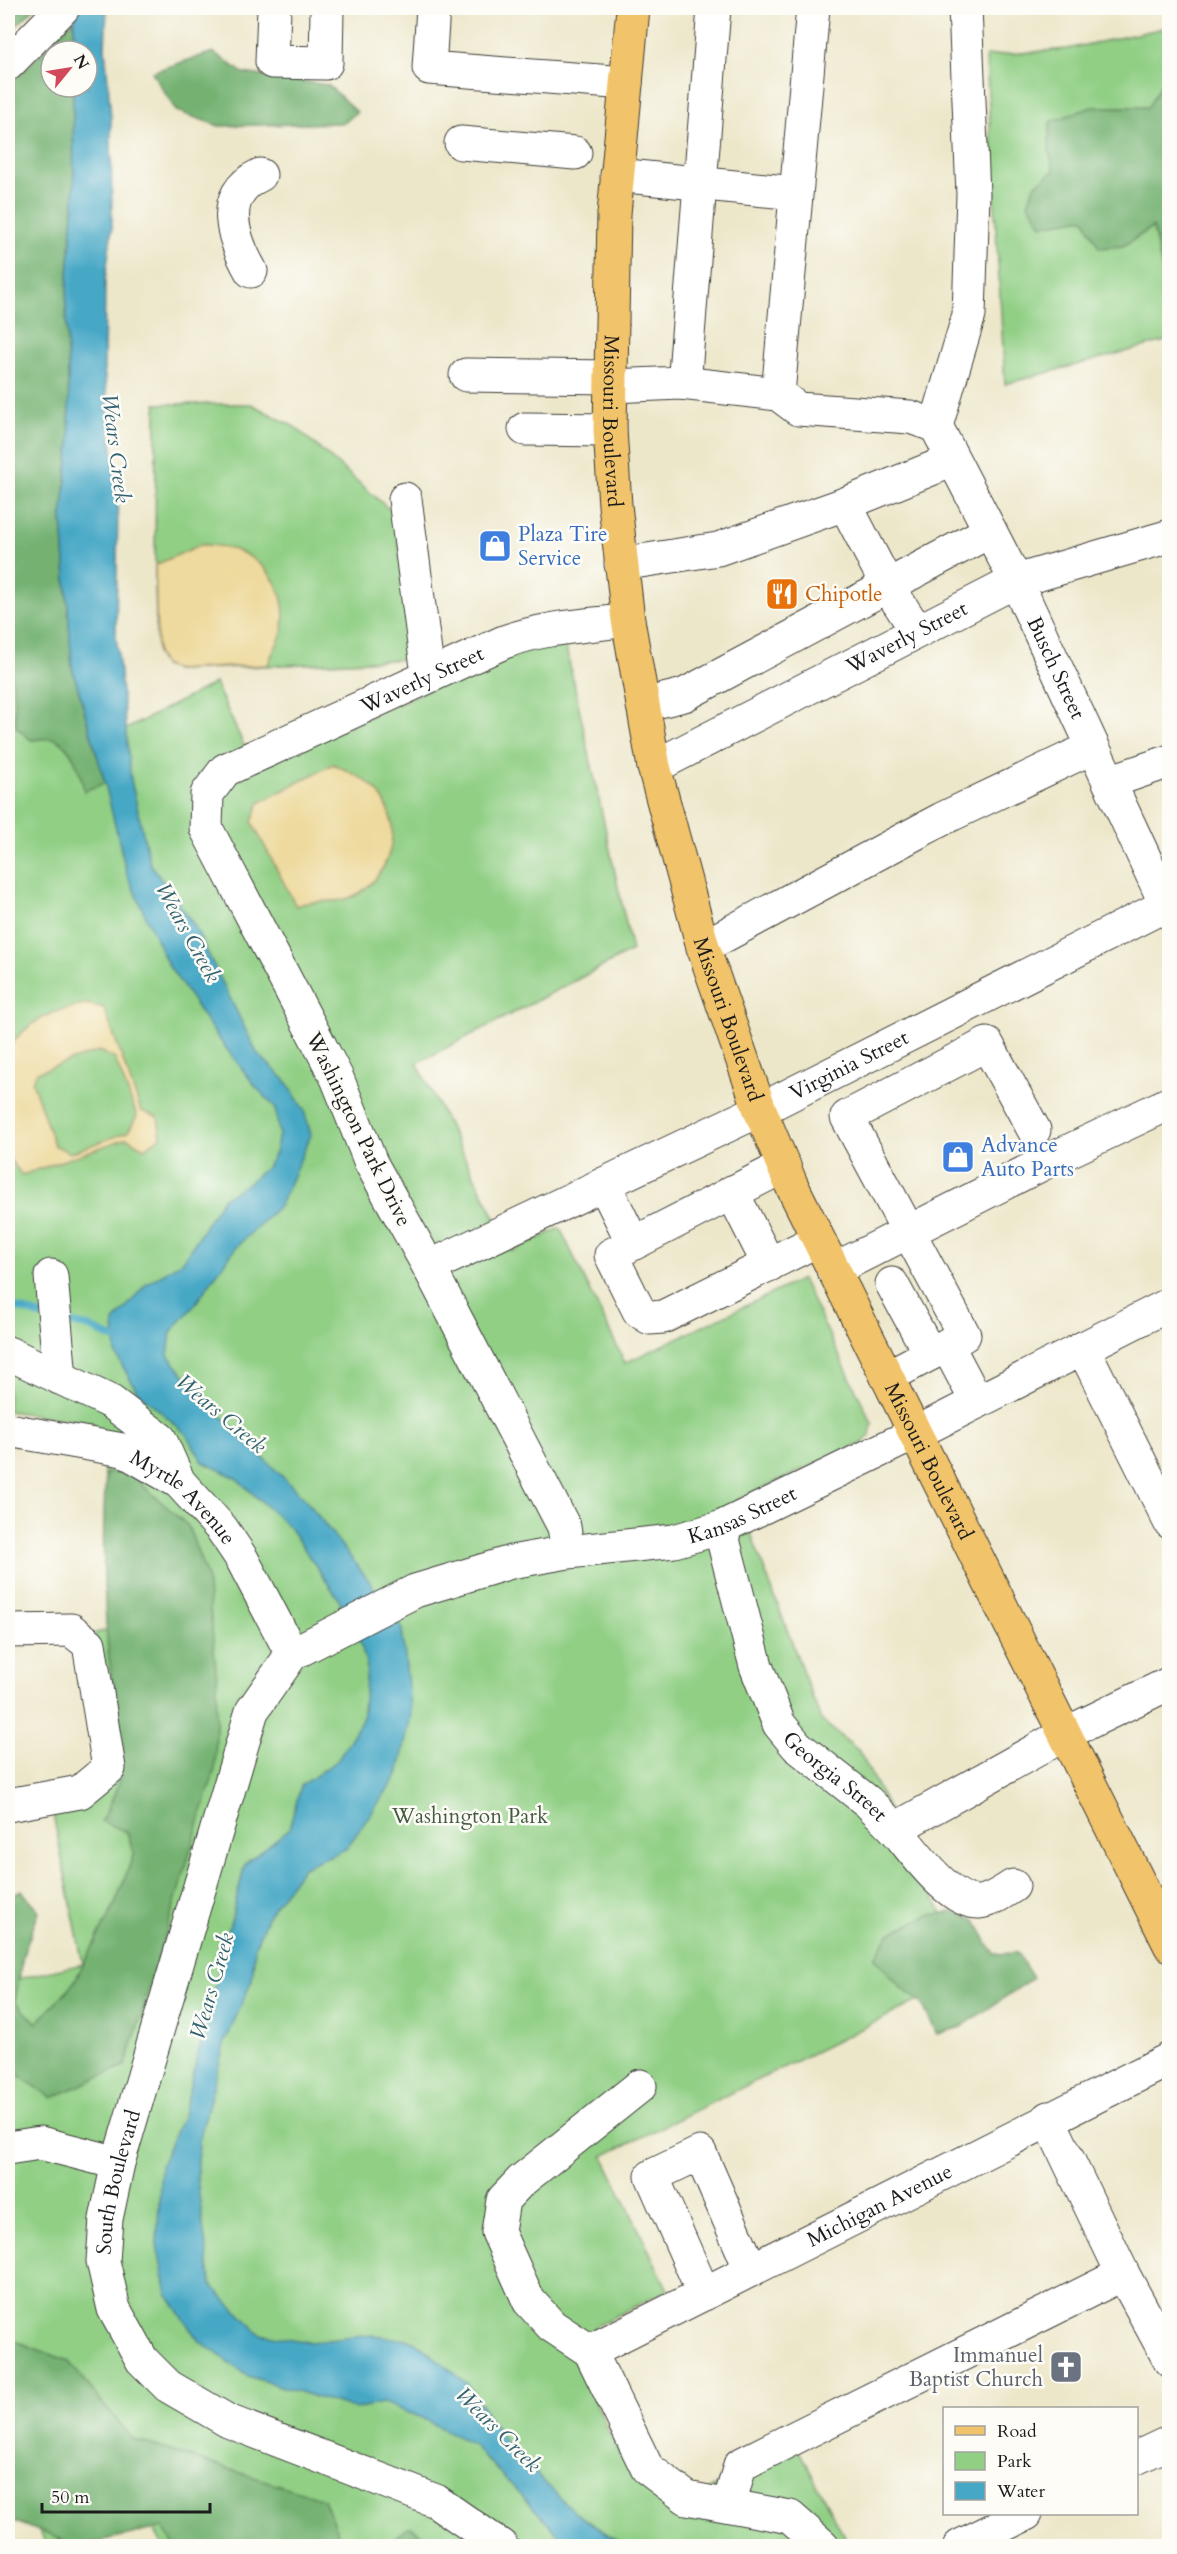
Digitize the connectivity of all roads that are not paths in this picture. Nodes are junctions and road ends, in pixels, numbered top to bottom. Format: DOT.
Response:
graph roads {
  1 [pos="63,8"];
  2 [pos="274,8"];
  3 [pos="327,8"];
  4 [pos="433,8"];
  5 [pos="629,8"];
  6 [pos="714,8"];
  7 [pos="813,8"];
  8 [pos="965,8"];
  9 [pos="8,64"];
  10 [pos="626,83"];
  11 [pos="461,143"];
  12 [pos="575,153"];
  13 [pos="260,175"];
  14 [pos="617,175"];
  15 [pos="701,183"];
  16 [pos="795,193"];
  17 [pos="251,271"];
  18 [pos="466,375"];
  19 [pos="611,381"];
  20 [pos="681,383"];
  21 [pos="778,394"];
  22 [pos="936,426"];
  23 [pos="525,429"];
  24 [pos="610,430"];
  25 [pos="953,460"];
  26 [pos="405,499"];
  27 [pos="845,504"];
  28 [pos="990,531"];
  29 [pos="1170,536"];
  30 [pos="621,564"];
  31 [pos="1016,581"];
  32 [pos="887,585"];
  33 [pos="628,620"];
  34 [pos="917,631"];
  35 [pos="428,675"];
  36 [pos="643,705"];
  37 [pos="1092,747"];
  38 [pos="1170,760"];
  39 [pos="654,767"];
  40 [pos="225,770"];
  41 [pos="1109,782"];
  42 [pos="1168,907"];
  43 [pos="703,947"];
  44 [pos="968,1005"];
  45 [pos="987,1044"];
  46 [pos="864,1057"];
  47 [pos="885,1098"];
  48 [pos="1170,1103"];
  49 [pos="760,1110"];
  50 [pos="1034,1130"];
  51 [pos="784,1166"];
  52 [pos="604,1184"];
  53 [pos="732,1192"];
  54 [pos="908,1232"];
  55 [pos="818,1240"];
  56 [pos="633,1243"];
  57 [pos="769,1265"];
  58 [pos="926,1265"];
  59 [pos="429,1267"];
  60 [pos="833,1270"];
  61 [pos="51,1276"];
  62 [pos="892,1284"];
  63 [pos="1170,1304"];
  64 [pos="850,1305"];
  65 [pos="1083,1348"];
  66 [pos="938,1349"];
  67 [pos="8,1353"];
  68 [pos="887,1377"];
  69 [pos="60,1378"];
  70 [pos="977,1402"];
  71 [pos="8,1430"];
  72 [pos="916,1433"];
  73 [pos="179,1482"];
  74 [pos="1165,1503"];
  75 [pos="720,1528"];
  76 [pos="568,1552"];
  77 [pos="8,1631"];
  78 [pos="291,1654"];
  79 [pos="1170,1683"];
  80 [pos="1065,1734"];
  81 [pos="8,1805"];
  82 [pos="895,1828"];
  83 [pos="1013,1886"];
  84 [pos="1170,1945"];
  85 [pos="1170,2059"];
  86 [pos="640,2086"];
  87 [pos="1048,2118"];
  88 [pos="8,2148"];
  89 [pos="118,2163"];
  90 [pos="751,2270"];
  91 [pos="1123,2274"];
  92 [pos="704,2294"];
  93 [pos="590,2351"];
  94 [pos="1170,2361"];
  95 [pos="1170,2442"];
  96 [pos="1138,2458"];
  97 [pos="729,2505"];
  98 [pos="1024,2515"];
  99 [pos="501,2547"];
  100 [pos="823,2547"];
  101 [pos="960,2547"];
  1 -- 9 [label="street"];
  2 -- 3 [label="street"];
  4 -- 10 [label="street"];
  5 -- 10 [label="main road, Missouri Boulevard"];
  6 -- 15 [label="street"];
  7 -- 16 [label="street"];
  8 -- 22 [label="street"];
  10 -- 14 [label="main road, Missouri Boulevard"];
  11 -- 12 [label="street"];
  13 -- 17 [label="street"];
  14 -- 15 [label="street"];
  14 -- 19 [label="main road, Missouri Boulevard"];
  15 -- 16 [label="street"];
  15 -- 20 [label="street"];
  16 -- 21 [label="street"];
  18 -- 19 [label="street"];
  19 -- 20 [label="street"];
  19 -- 24 [label="main road, Missouri Boulevard"];
  20 -- 21 [label="street"];
  21 -- 22 [label="street"];
  22 -- 25 [label="street, Busch Street"];
  23 -- 24 [label="street"];
  24 -- 30 [label="main road, Missouri Boulevard"];
  25 -- 27 [label="street"];
  25 -- 28 [label="street, Busch Street"];
  26 -- 35 [label="street"];
  27 -- 30 [label="street"];
  27 -- 32 [label="street"];
  28 -- 31 [label="street, Busch Street"];
  28 -- 32 [label="street"];
  29 -- 31 [label="street, Waverly Street"];
  30 -- 33 [label="main road, Missouri Boulevard"];
  31 -- 34 [label="street, Waverly Street"];
  31 -- 37 [label="street, Busch Street"];
  32 -- 34 [label="street"];
  32 -- 36 [label="street"];
  33 -- 35 [label="street, Waverly Street"];
  33 -- 36 [label="main road, Missouri Boulevard"];
  34 -- 39 [label="street, Waverly Street"];
  35 -- 40 [label="street, Waverly Street"];
  36 -- 39 [label="main road, Missouri Boulevard"];
  37 -- 41 [label="street, Busch Street"];
  37 -- 43 [label="street"];
  38 -- 41 [label="street"];
  39 -- 43 [label="main road, Missouri Boulevard"];
  40 -- 59 [label="street, Washington Park Drive"];
  41 -- 42 [label="street, Busch Street"];
  42 -- 44 [label="street, Virginia Street"];
  43 -- 49 [label="main road, Missouri Boulevard"];
  44 -- 45 [label="street"];
  44 -- 46 [label="street, Virginia Street"];
  45 -- 47 [label="street"];
  45 -- 50 [label="street"];
  46 -- 47 [label="street"];
  46 -- 49 [label="street, Virginia Street"];
  47 -- 54 [label="street"];
  48 -- 54 [label="street"];
  49 -- 51 [label="main road, Missouri Boulevard"];
  49 -- 52 [label="street, Virginia Street"];
  51 -- 53 [label="street"];
  51 -- 55 [label="main road, Missouri Boulevard"];
  52 -- 56 [label="street"];
  52 -- 59 [label="street, Virginia Street"];
  53 -- 56 [label="street"];
  53 -- 57 [label="street"];
  54 -- 58 [label="street"];
  54 -- 60 [label="street"];
  55 -- 57 [label="street"];
  55 -- 60 [label="main road, Missouri Boulevard"];
  56 -- 57 [label="street"];
  58 -- 62 [label="street"];
  58 -- 66 [label="street"];
  59 -- 76 [label="street, Washington Park Drive"];
  60 -- 64 [label="main road, Missouri Boulevard"];
  61 -- 69 [label="street"];
  62 -- 64 [label="street"];
  62 -- 66 [label="street"];
  63 -- 65 [label="street, Kansas Street"];
  64 -- 68 [label="main road, Missouri Boulevard"];
  65 -- 70 [label="street, Kansas Street"];
  65 -- 74 [label="street"];
  66 -- 68 [label="street"];
  66 -- 70 [label="street"];
  67 -- 69 [label="street"];
  68 -- 72 [label="main road, Missouri Boulevard"];
  69 -- 73 [label="street"];
  70 -- 72 [label="street, Kansas Street"];
  71 -- 73 [label="street, Myrtle Avenue"];
  72 -- 75 [label="street, Kansas Street"];
  72 -- 80 [label="main road, Missouri Boulevard"];
  73 -- 78 [label="street, Myrtle Avenue"];
  75 -- 76 [label="street, Kansas Street"];
  75 -- 82 [label="street, Georgia Street"];
  76 -- 78 [label="street, Kansas Street"];
  77 -- 81 [label="street"];
  78 -- 89 [label="street, South Boulevard"];
  79 -- 80 [label="street, Georgia Street"];
  80 -- 82 [label="street, Georgia Street"];
  80 -- 84 [label="main road, Missouri Boulevard"];
  82 -- 83 [label="street"];
  85 -- 87 [label="street, Michigan Avenue"];
  86 -- 93 [label="street"];
  87 -- 90 [label="street, Michigan Avenue"];
  87 -- 91 [label="street"];
  88 -- 89 [label="street"];
  89 -- 99 [label="street, South Boulevard"];
  90 -- 92 [label="street, Michigan Avenue"];
  90 -- 92 [label="street"];
  91 -- 94 [label="street"];
  91 -- 97 [label="street"];
  92 -- 93 [label="street, Michigan Avenue"];
  93 -- 97 [label="street"];
  95 -- 96 [label="street"];
  97 -- 100 [label="street"];
  98 -- 101 [label="street"];
}
